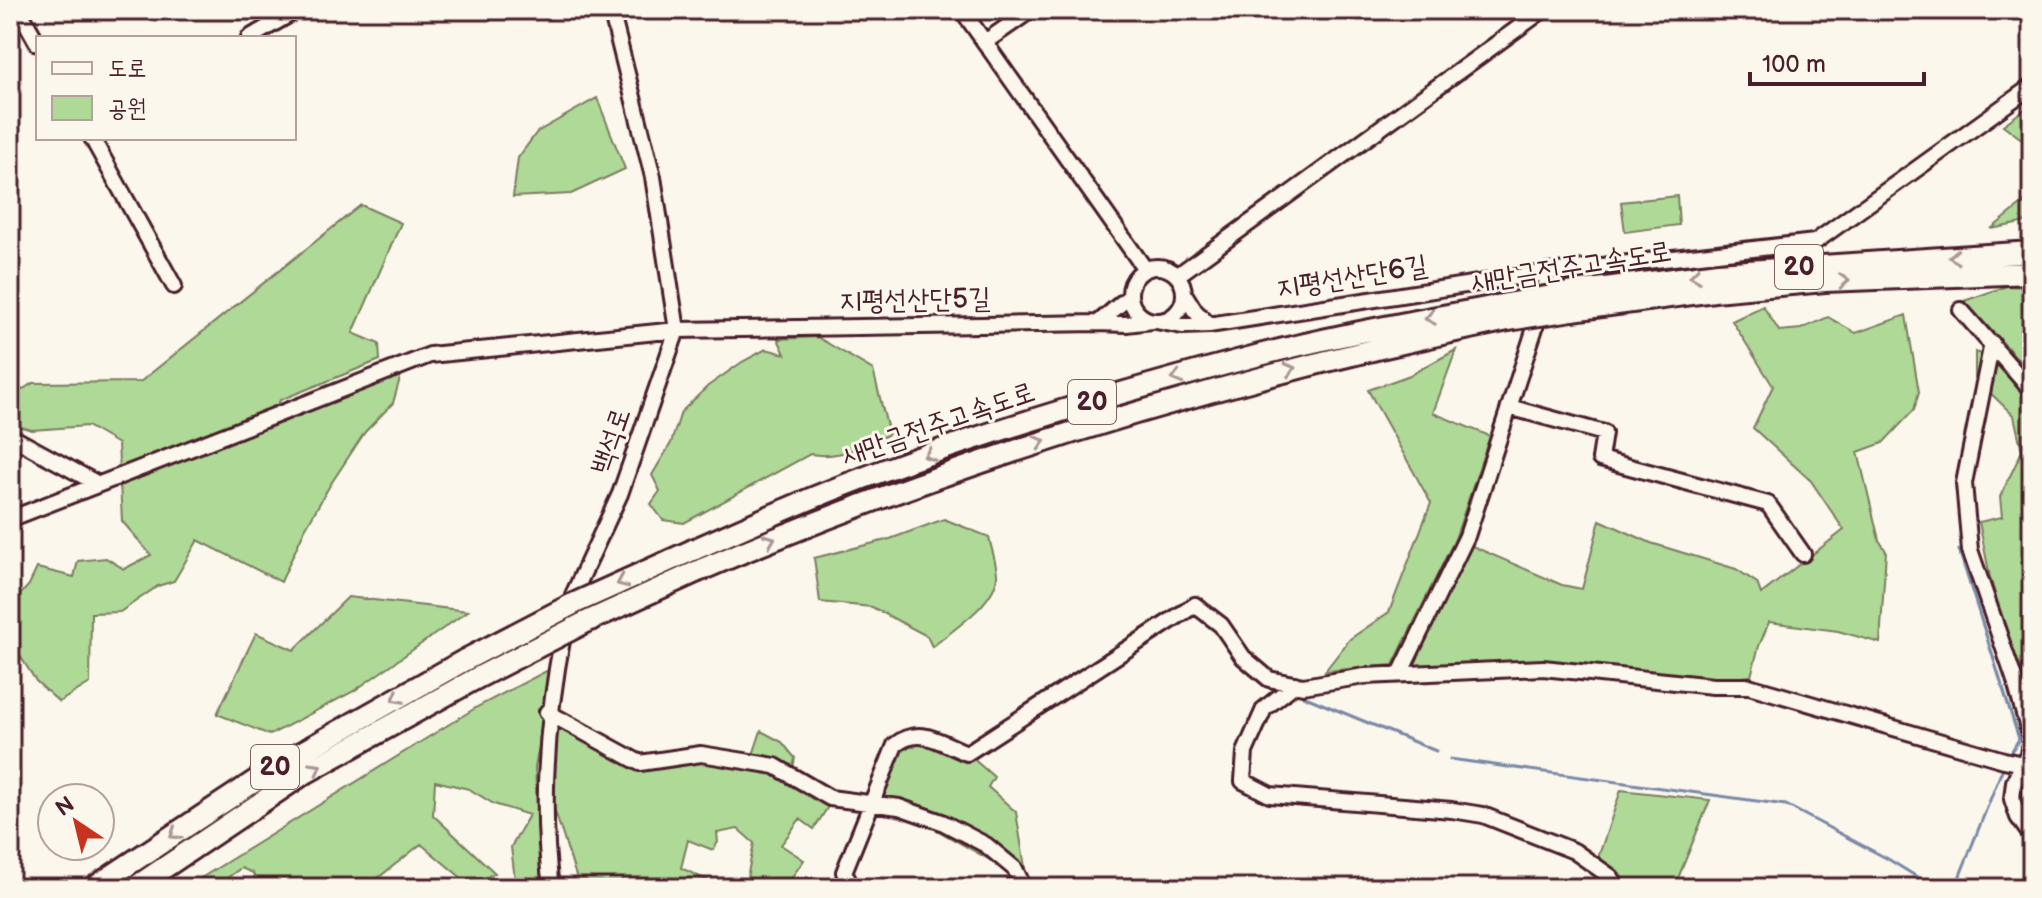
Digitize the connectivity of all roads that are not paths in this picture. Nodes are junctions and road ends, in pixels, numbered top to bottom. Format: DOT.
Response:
graph roads {
  1 [pos="19,10"];
  2 [pos="297,10"];
  3 [pos="611,10"];
  4 [pos="962,10"];
  5 [pos="1031,10"];
  6 [pos="1543,10"];
  7 [pos="252,36"];
  8 [pos="36,40"];
  9 [pos="985,42"];
  10 [pos="2032,86"];
  11 [pos="93,140"];
  12 [pos="2032,252"];
  13 [pos="1145,269"];
  14 [pos="1549,272"];
  15 [pos="2032,273"];
  16 [pos="1178,275"];
  17 [pos="174,286"];
  18 [pos="1185,295"];
  19 [pos="1130,296"];
  20 [pos="1570,302"];
  21 [pos="1961,310"];
  22 [pos="1508,312"];
  23 [pos="1154,321"];
  24 [pos="1098,323"];
  25 [pos="1209,325"];
  26 [pos="677,330"];
  27 [pos="1992,343"];
  28 [pos="2032,391"];
  29 [pos="1509,407"];
  30 [pos="10,436"];
  31 [pos="98,484"];
  32 [pos="10,519"];
  33 [pos="1803,554"];
  34 [pos="1400,674"];
  35 [pos="1295,684"];
  36 [pos="549,712"];
  37 [pos="2027,762"];
  38 [pos="871,804"];
  39 [pos="2032,837"];
  40 [pos="93,888"];
  41 [pos="134,888"];
  42 [pos="551,888"];
  43 [pos="852,888"];
  44 [pos="1024,888"];
  45 [pos="1618,888"];
  1 -- 8 [label="street"];
  2 -- 7 [label="street"];
  3 -- 26 [label="street, 백석로"];
  4 -- 9 [label="street"];
  5 -- 9 [label="street"];
  6 -- 16 [label="street"];
  9 -- 13 [label="street"];
  10 -- 14 [label="street, 지평선산단6길"];
  11 -- 17 [label="street"];
  12 -- 20 [label="highway, 새만금전주고속도로 / 20, one-way"];
  13 -- 16 [label="street"];
  13 -- 19 [label="street"];
  14 -- 25 [label="street, 지평선산단6길"];
  14 -- 29 [label="street"];
  20 -- 15 [label="highway, 새만금전주고속도로 / 20, one-way"];
  16 -- 18 [label="street"];
  18 -- 23 [label="street"];
  18 -- 25 [label="street"];
  19 -- 23 [label="street"];
  19 -- 24 [label="street"];
  20 -- 22 [label="highway, 새만금전주고속도로 / 20, bridge"];
  21 -- 27 [label="street"];
  22 -- 40 [label="highway, 새만금전주고속도로 / 20, one-way, bridge"];
  41 -- 22 [label="highway, 새만금전주고속도로 / 20, one-way, bridge"];
  23 -- 24 [label="street, 지평선산단5길"];
  23 -- 25 [label="street, 지평선산단6길"];
  24 -- 26 [label="street, 지평선산단5길"];
  26 -- 31 [label="street, 지평선산단5길"];
  26 -- 36 [label="street, 백석로"];
  27 -- 28 [label="street"];
  27 -- 37 [label="street"];
  29 -- 33 [label="street"];
  29 -- 34 [label="street"];
  30 -- 31 [label="street"];
  31 -- 32 [label="street, 지평선산단5길"];
  34 -- 35 [label="street"];
  34 -- 37 [label="street"];
  35 -- 38 [label="street"];
  35 -- 45 [label="street"];
  36 -- 38 [label="street"];
  36 -- 42 [label="street, 백석로"];
  37 -- 39 [label="street"];
  38 -- 43 [label="street"];
  38 -- 44 [label="street"];
}
